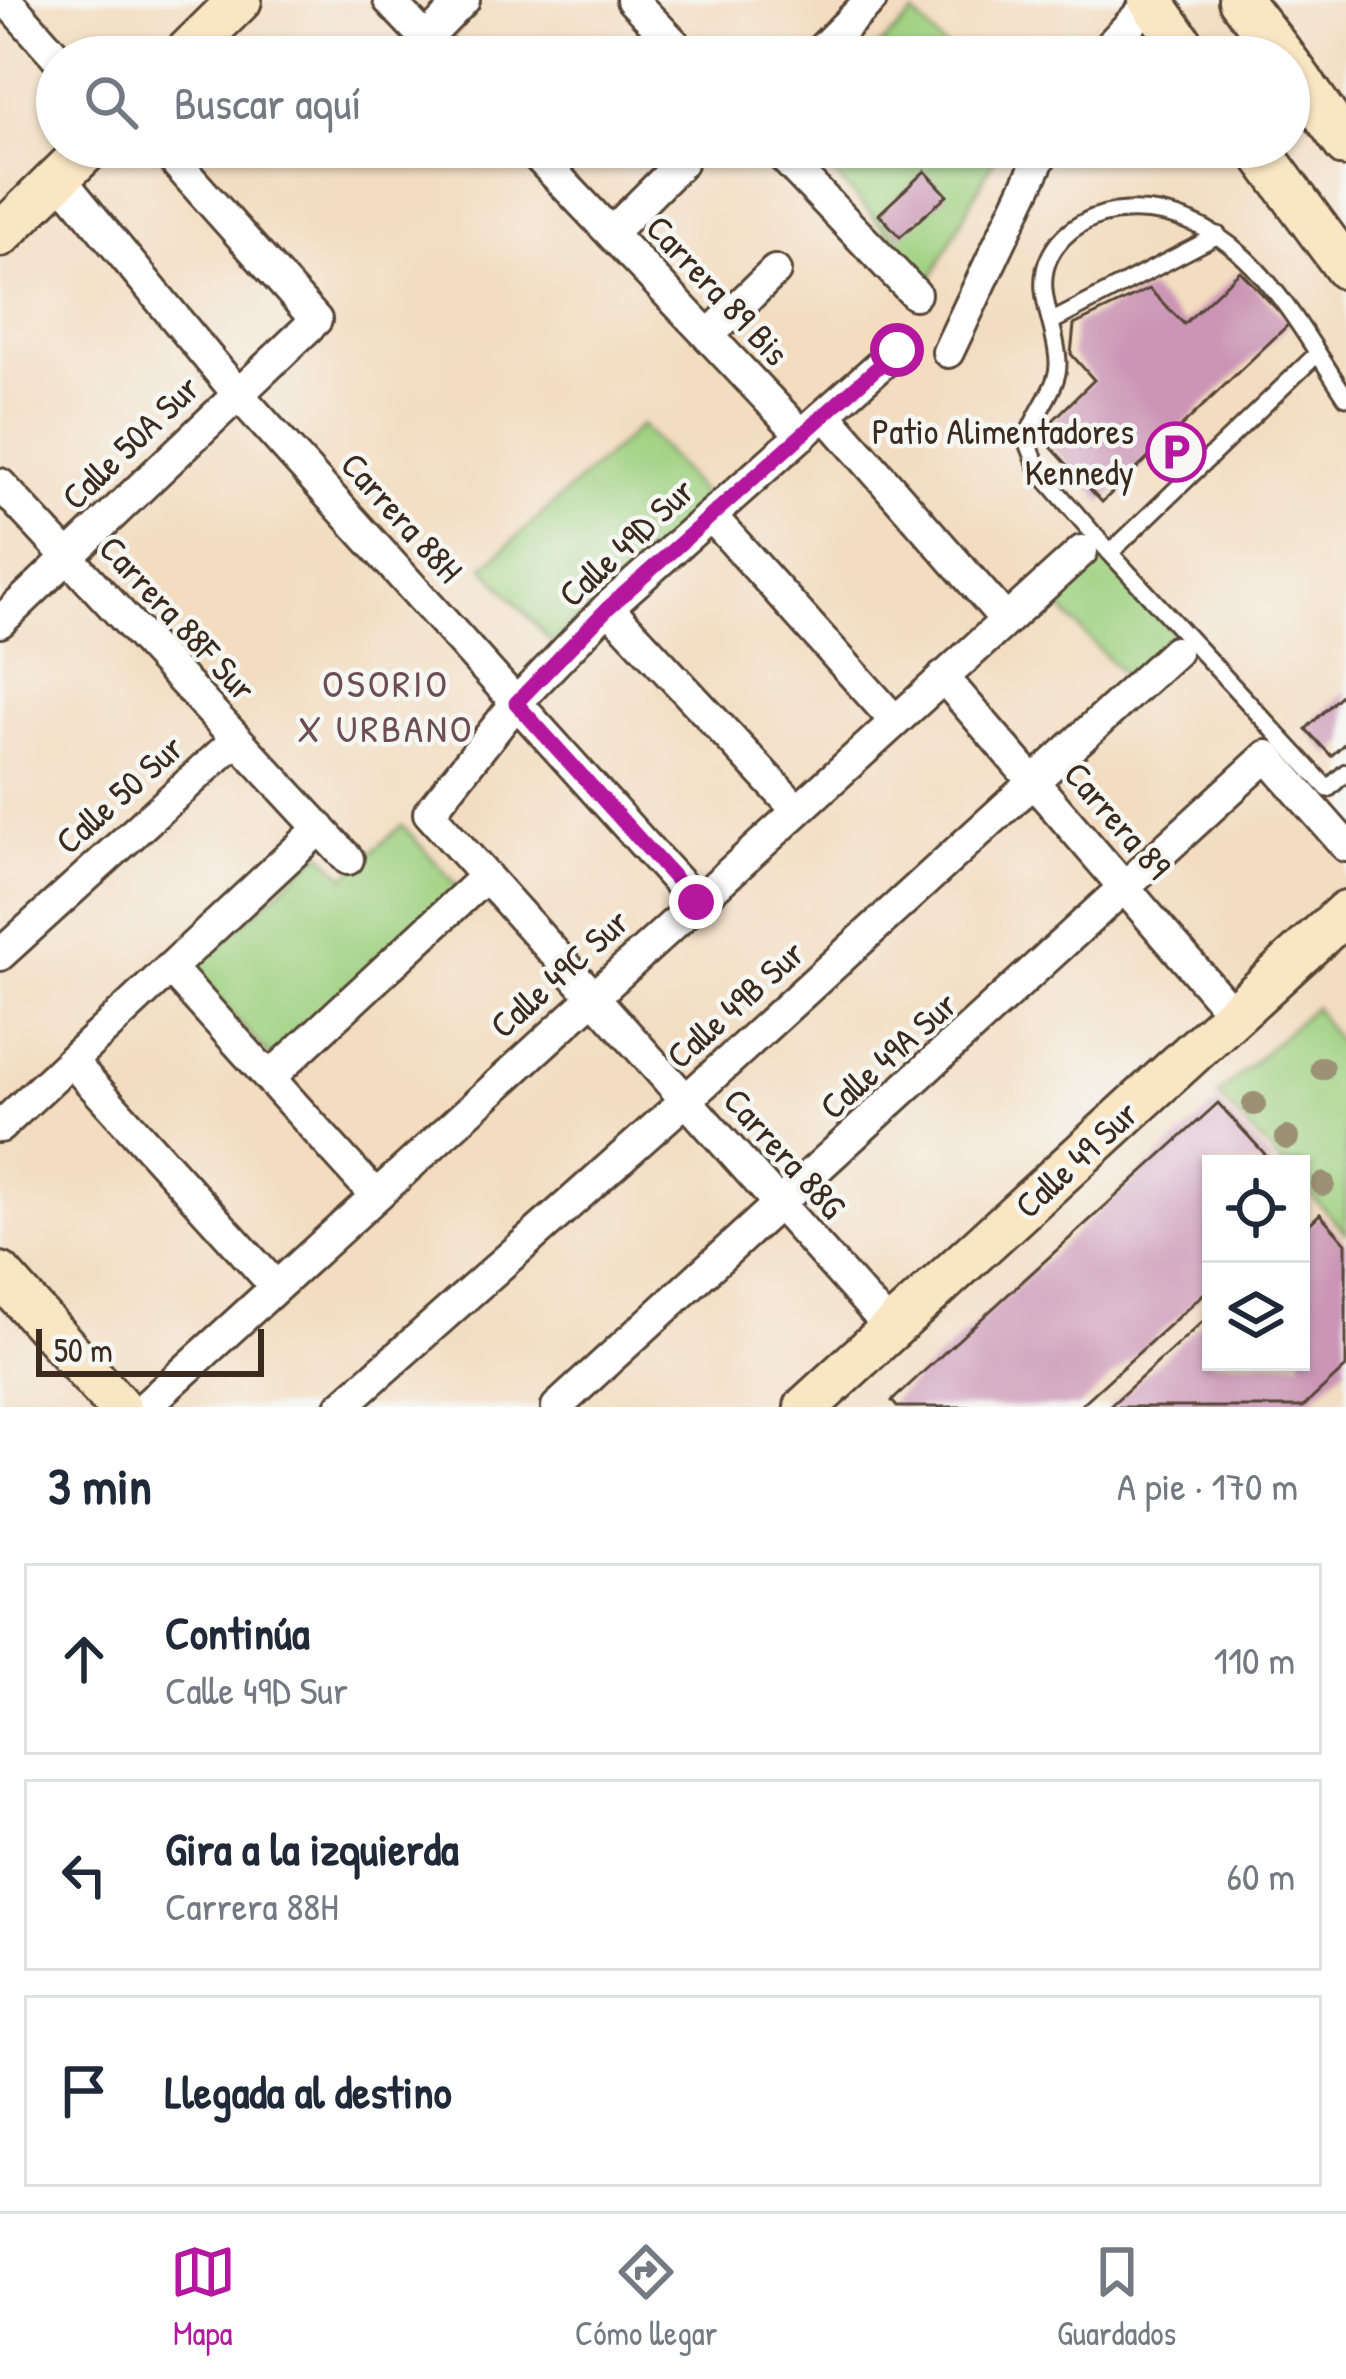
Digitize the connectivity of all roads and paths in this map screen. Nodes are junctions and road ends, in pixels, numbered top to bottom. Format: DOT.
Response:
graph roads {
  1 [pos="240,0"];
  2 [pos="389,0"];
  3 [pos="464,0"];
  4 [pos="871,0"];
  5 [pos="1240,0"];
  6 [pos="1150,1"];
  7 [pos="12,2"];
  8 [pos="643,4"];
  9 [pos="40,36"];
  10 [pos="203,36"];
  11 [pos="423,36"];
  12 [pos="442,36"];
  13 [pos="670,36"];
  14 [pos="835,36"];
  15 [pos="1118,36"];
  16 [pos="1176,36"];
  17 [pos="1268,36"];
  18 [pos="1310,94"];
  19 [pos="1346,145"];
  20 [pos="68,168"];
  21 [pos="181,168"];
  22 [pos="549,168"];
  23 [pos="676,168"];
  24 [pos="793,168"];
  25 [pos="1035,168"];
  26 [pos="1272,168"];
  27 [pos="59,177"];
  28 [pos="5,220"];
  29 [pos="610,233"];
  30 [pos="1218,236"];
  31 [pos="1346,268"];
  32 [pos="775,271"];
  33 [pos="915,294"];
  34 [pos="1051,322"];
  35 [pos="708,336"];
  36 [pos="897,350"];
  37 [pos="948,352"];
  38 [pos="1317,354"];
  39 [pos="237,393"];
  40 [pos="1346,397"];
  41 [pos="814,425"];
  42 [pos="0,484"];
  43 [pos="712,516"];
  44 [pos="1096,552"];
  45 [pos="68,556"];
  46 [pos="608,608"];
  47 [pos="1006,620"];
  48 [pos="0,622"];
  49 [pos="1175,652"];
  50 [pos="943,677"];
  51 [pos="516,703"];
  52 [pos="895,721"];
  53 [pos="237,739"];
  54 [pos="1346,772"];
  55 [pos="1035,783"];
  56 [pos="797,810"];
  57 [pos="430,813"];
  58 [pos="320,828"];
  59 [pos="1346,846"];
  60 [pos="348,859"];
  61 [pos="486,876"];
  62 [pos="1127,890"];
  63 [pos="696,902"];
  64 [pos="1346,912"];
  65 [pos="0,955"];
  66 [pos="170,968"];
  67 [pos="592,995"];
  68 [pos="1234,1015"];
  69 [pos="71,1061"];
  70 [pos="269,1078"];
  71 [pos="686,1100"];
  72 [pos="0,1127"];
  73 [pos="375,1195"];
  74 [pos="781,1206"];
  75 [pos="0,1274"];
  76 [pos="276,1287"];
  77 [pos="891,1329"];
  78 [pos="124,1406"];
  79 [pos="808,1406"];
  80 [pos="340,1407"];
  81 [pos="557,1407"];
  1 -- 10 [label="street"];
  2 -- 11 [label="street"];
  3 -- 12 [label="street"];
  4 -- 14 [label="street"];
  5 -- 17 [label="street"];
  6 -- 15 [label="street"];
  6 -- 16 [label="street"];
  7 -- 9 [label="street"];
  8 -- 13 [label="street"];
  18 -- 19 [label="street"];
  20 -- 27 [label="street"];
  21 -- 39 [label="street, Calle 50A Sur"];
  22 -- 29 [label="street, Carrera 89 Bis"];
  23 -- 29 [label="street"];
  24 -- 33 [label="street"];
  25 -- 37 [label="street"];
  26 -- 31 [label="street"];
  27 -- 28 [label="street"];
  27 -- 39 [label="street, Carrera 88H"];
  29 -- 35 [label="street, Carrera 89 Bis"];
  30 -- 34 [label="lane"];
  30 -- 34 [label="lane"];
  30 -- 38 [label="lane"];
  32 -- 35 [label="street"];
  34 -- 44 [label="lane"];
  35 -- 41 [label="street, Carrera 89 Bis"];
  36 -- 41 [label="street, Calle 49D Sur"];
  38 -- 40 [label="lane"];
  38 -- 44 [label="lane"];
  39 -- 45 [label="street, Calle 50A Sur"];
  39 -- 51 [label="street, Carrera 88H"];
  41 -- 43 [label="street, Calle 49D Sur"];
  41 -- 47 [label="street, Carrera 89 Bis"];
  42 -- 45 [label="street, Carrera 88F Sur"];
  43 -- 46 [label="street, Calle 49D Sur"];
  43 -- 52 [label="street"];
  44 -- 47 [label="street, Calle 49C Sur"];
  44 -- 54 [label="lane"];
  45 -- 48 [label="street, Calle 50A Sur"];
  45 -- 53 [label="street, Carrera 88F Sur"];
  46 -- 51 [label="street, Calle 49D Sur"];
  46 -- 56 [label="street"];
  47 -- 50 [label="street, Calle 49C Sur"];
  49 -- 55 [label="street, Calle 49B Sur"];
  50 -- 52 [label="street, Calle 49C Sur"];
  50 -- 55 [label="street, Carrera 89"];
  51 -- 57 [label="street, Calle 49D Sur"];
  51 -- 63 [label="street, Carrera 88H"];
  52 -- 56 [label="street, Calle 49C Sur"];
  53 -- 58 [label="street, Carrera 88F Sur"];
  53 -- 65 [label="street, Calle 50 Sur"];
  55 -- 62 [label="street, Carrera 89"];
  55 -- 71 [label="street, Calle 49B Sur"];
  56 -- 63 [label="street, Calle 49C Sur"];
  57 -- 61 [label="street, Carrera 88G"];
  58 -- 60 [label="street, Carrera 88F Sur"];
  58 -- 66 [label="street"];
  59 -- 62 [label="street, Calle 49A Sur"];
  61 -- 67 [label="street, Carrera 88G"];
  61 -- 70 [label="street"];
  62 -- 68 [label="street, Carrera 89"];
  62 -- 74 [label="street, Calle 49A Sur"];
  63 -- 67 [label="street, Calle 49C Sur"];
  64 -- 68 [label="street, Calle 49 Sur"];
  66 -- 69 [label="street"];
  66 -- 70 [label="street"];
  67 -- 71 [label="street, Carrera 88G"];
  67 -- 73 [label="street, Calle 49C Sur"];
  68 -- 77 [label="street, Calle 49 Sur"];
  69 -- 72 [label="street"];
  69 -- 76 [label="street"];
  70 -- 73 [label="street"];
  71 -- 74 [label="street, Carrera 88G"];
  71 -- 80 [label="street, Calle 49B Sur"];
  73 -- 76 [label="street, Calle 49C Sur"];
  74 -- 77 [label="street, Carrera 88G"];
  74 -- 81 [label="street, Calle 49A Sur"];
  75 -- 78 [label="street"];
  76 -- 78 [label="street, Calle 49C Sur"];
  77 -- 79 [label="street, Calle 49 Sur"];
}
